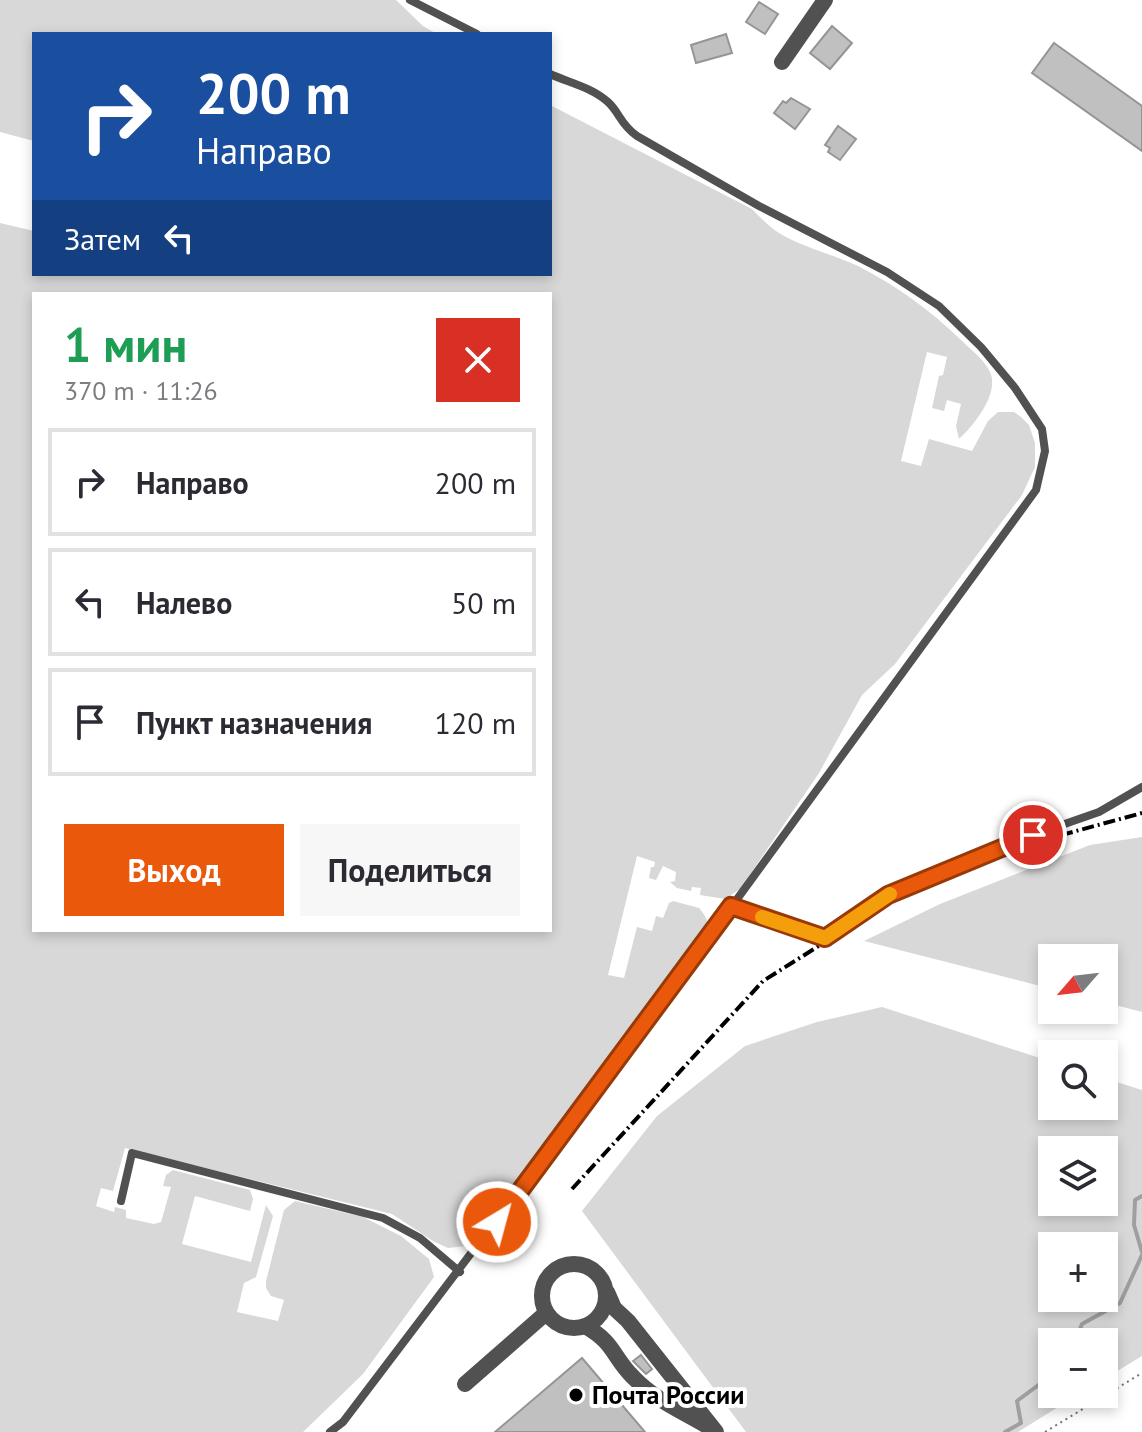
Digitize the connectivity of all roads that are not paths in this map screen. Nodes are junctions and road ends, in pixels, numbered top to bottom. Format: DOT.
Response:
graph roads {
  1 [pos="410,0"];
  2 [pos="825,0"];
  3 [pos="473,32"];
  4 [pos="782,62"];
  5 [pos="552,75"];
  6 [pos="1142,787"];
  7 [pos="731,906"];
  8 [pos="121,1201"];
  9 [pos="460,1272"];
  10 [pos="606,1290"];
  11 [pos="546,1313"];
  12 [pos="585,1326"];
  13 [pos="465,1384"];
  14 [pos="716,1431"];
  15 [pos="330,1432"];
  1 -- 3 [label="lane"];
  2 -- 4 [label="street"];
  5 -- 7 [label="lane"];
  6 -- 7 [label="lane"];
  7 -- 9 [label="lane"];
  8 -- 9 [label="lane"];
  9 -- 15 [label="lane"];
  10 -- 11 [label="street"];
  10 -- 12 [label="street"];
  10 -- 14 [label="street"];
  11 -- 12 [label="street"];
  11 -- 13 [label="street"];
  12 -- 14 [label="street"];
}
